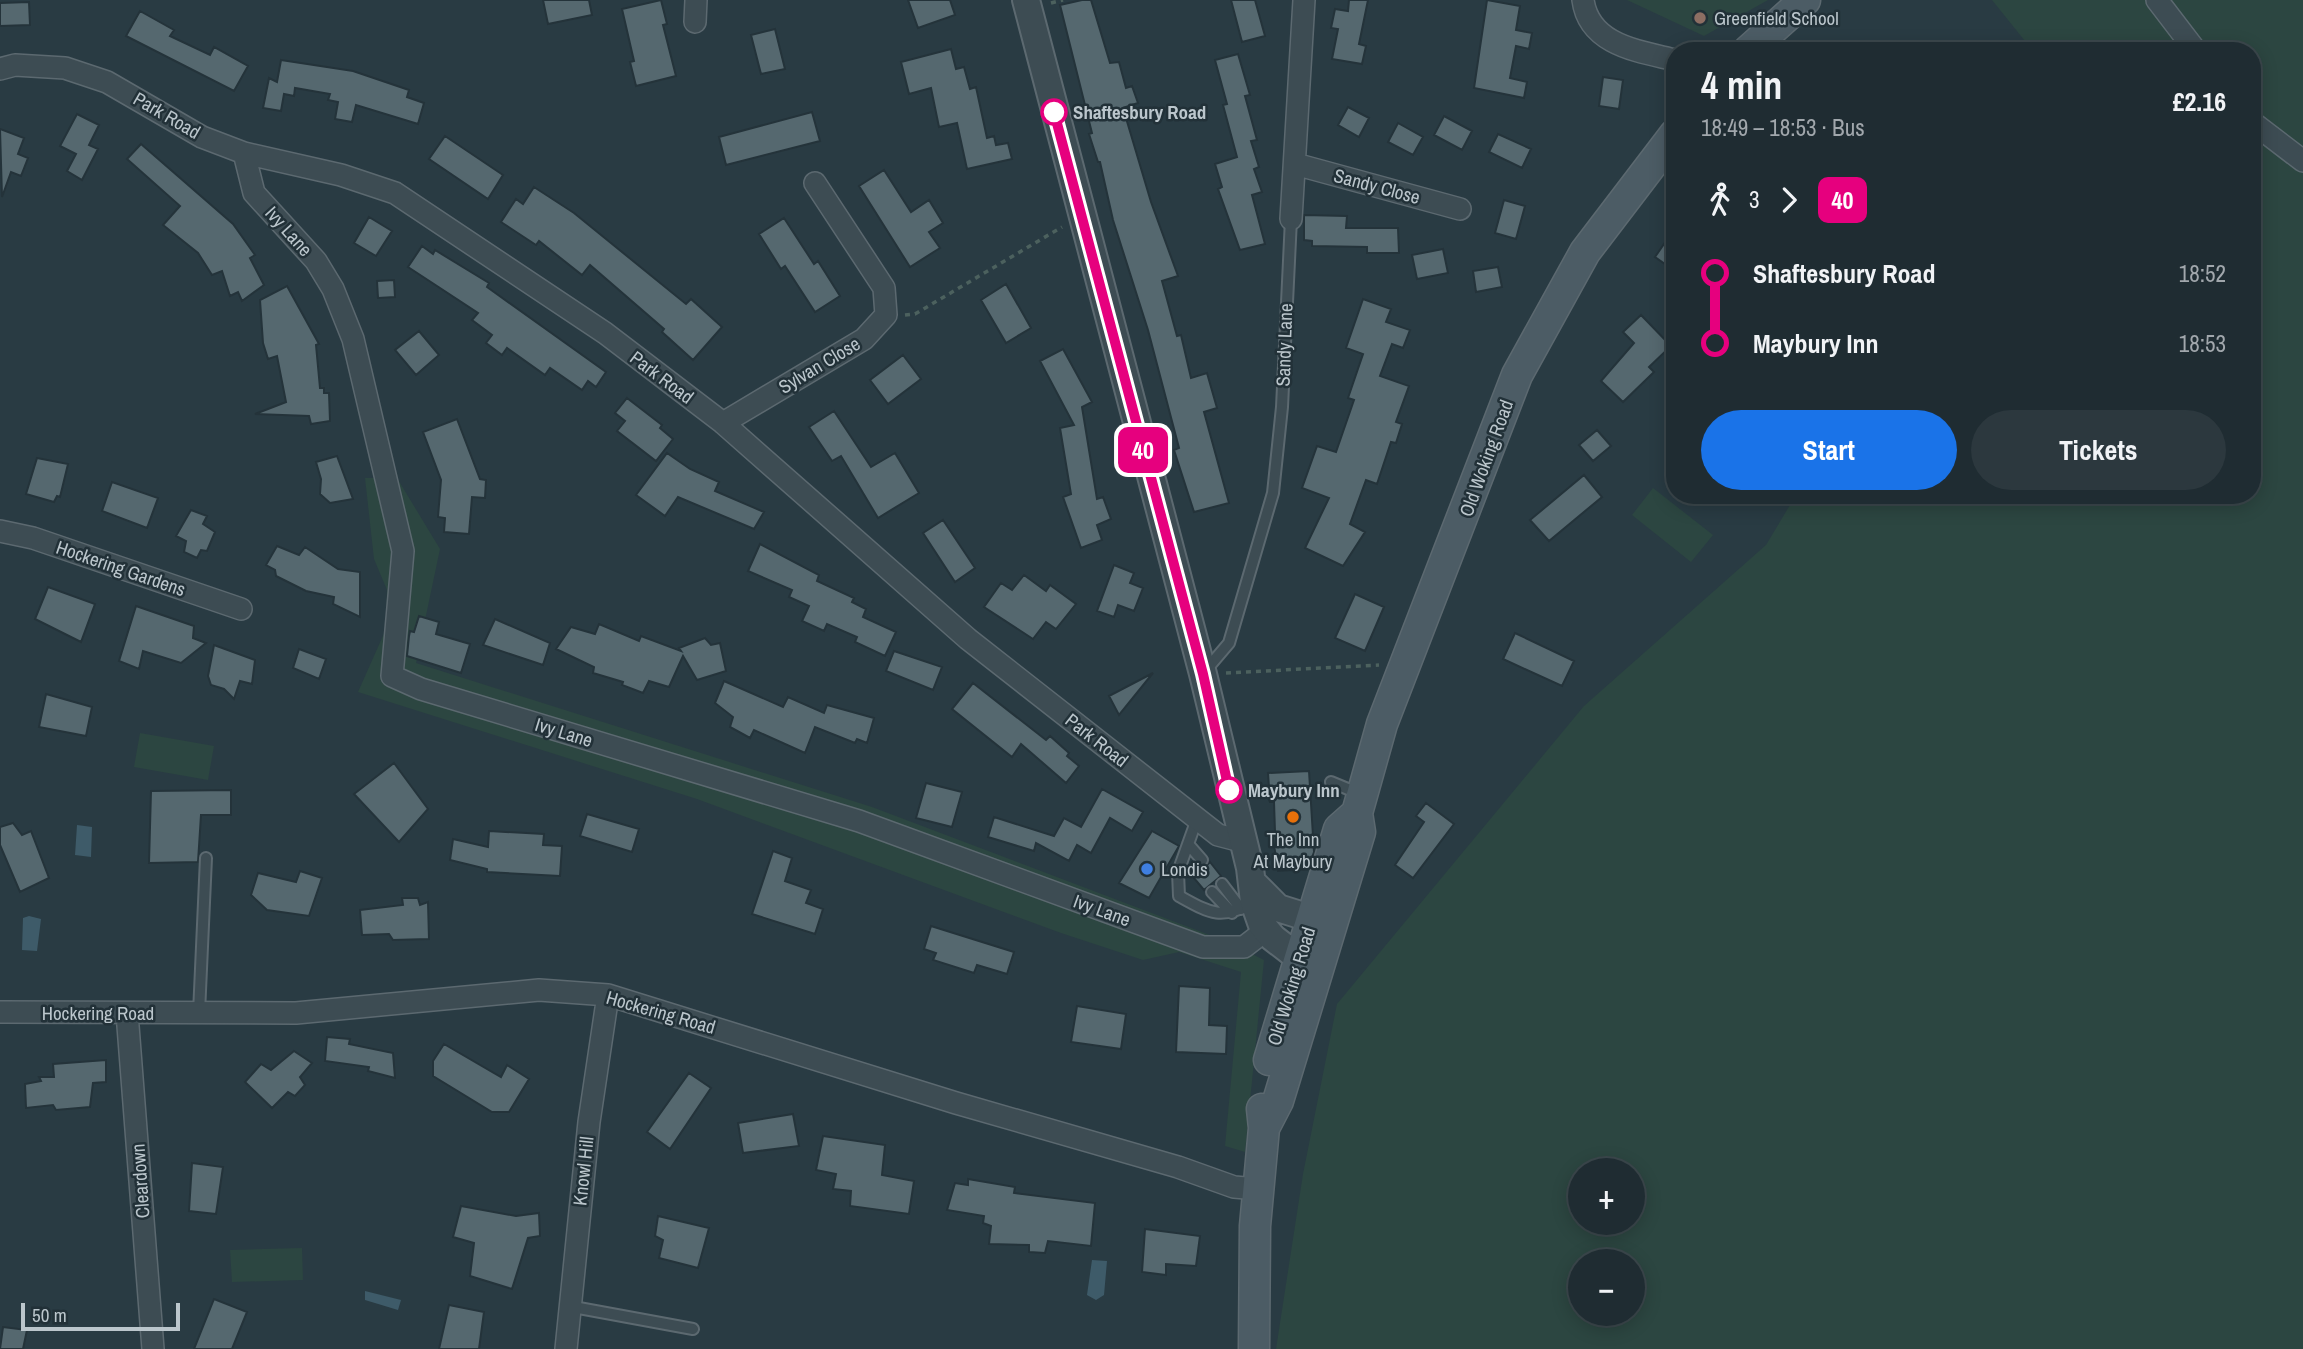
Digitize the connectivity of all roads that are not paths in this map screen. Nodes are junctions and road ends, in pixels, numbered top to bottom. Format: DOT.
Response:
graph roads {
  1 [pos="696,0"];
  2 [pos="1026,0"];
  3 [pos="1304,0"];
  4 [pos="1583,0"];
  5 [pos="1805,0"];
  6 [pos="2157,0"];
  7 [pos="695,22"];
  8 [pos="1758,42"];
  9 [pos="2189,42"];
  10 [pos="1666,58"];
  11 [pos="0,69"];
  12 [pos="2261,129"];
  13 [pos="1666,146"];
  14 [pos="244,153"];
  15 [pos="2303,161"];
  16 [pos="1295,164"];
  17 [pos="815,183"];
  18 [pos="1460,209"];
  19 [pos="1291,219"];
  20 [pos="723,423"];
  21 [pos="0,531"];
  22 [pos="240,609"];
  23 [pos="1203,674"];
  24 [pos="1331,782"];
  25 [pos="1360,804"];
  26 [pos="1198,819"];
  27 [pos="1241,841"];
  28 [pos="1186,848"];
  29 [pos="206,858"];
  30 [pos="1202,860"];
  31 [pos="1192,868"];
  32 [pos="1222,884"];
  33 [pos="1212,892"];
  34 [pos="1249,901"];
  35 [pos="1320,922"];
  36 [pos="1266,930"];
  37 [pos="1309,961"];
  38 [pos="608,995"];
  39 [pos="0,1012"];
  40 [pos="127,1013"];
  41 [pos="200,1013"];
  42 [pos="1258,1189"];
  43 [pos="568,1306"];
  44 [pos="693,1329"];
  45 [pos="153,1349"];
  46 [pos="566,1349"];
  47 [pos="1254,1349"];
  1 -- 7 [label="street"];
  2 -- 23 [label="street"];
  3 -- 16 [label="street, Sandy Lane"];
  4 -- 10 [label="street"];
  5 -- 8 [label="main road"];
  6 -- 9 [label="street"];
  11 -- 14 [label="street, Park Road"];
  12 -- 15 [label="street"];
  13 -- 25 [label="main road, Old Woking Road"];
  14 -- 20 [label="street, Park Road"];
  14 -- 36 [label="street, Ivy Lane"];
  16 -- 18 [label="street, Sandy Close"];
  16 -- 19 [label="street, Sandy Lane"];
  17 -- 20 [label="street, Sylvan Close"];
  19 -- 23 [label="lane, Sandy Lane"];
  20 -- 26 [label="street, Park Road"];
  21 -- 22 [label="street, Hockering Gardens"];
  23 -- 27 [label="street"];
  24 -- 25 [label="lane"];
  25 -- 35 [label="main road, Old Woking Road"];
  26 -- 27 [label="street, Park Road"];
  26 -- 28 [label="lane"];
  27 -- 34 [label="street"];
  28 -- 30 [label="lane"];
  28 -- 31 [label="lane"];
  28 -- 34 [label="lane"];
  29 -- 41 [label="lane"];
  32 -- 34 [label="lane"];
  33 -- 34 [label="lane"];
  34 -- 35 [label="street"];
  34 -- 36 [label="street"];
  35 -- 37 [label="main road, Old Woking Road"];
  36 -- 37 [label="street"];
  37 -- 42 [label="main road, Old Woking Road"];
  38 -- 41 [label="street, Hockering Road"];
  38 -- 42 [label="street, Hockering Road"];
  38 -- 43 [label="street, Knowl Hill"];
  39 -- 40 [label="street, Hockering Road"];
  40 -- 41 [label="street, Hockering Road"];
  40 -- 45 [label="street, Cleardown"];
  42 -- 47 [label="main road, Old Woking Road"];
  43 -- 44 [label="lane"];
  43 -- 46 [label="street, Knowl Hill"];
}
